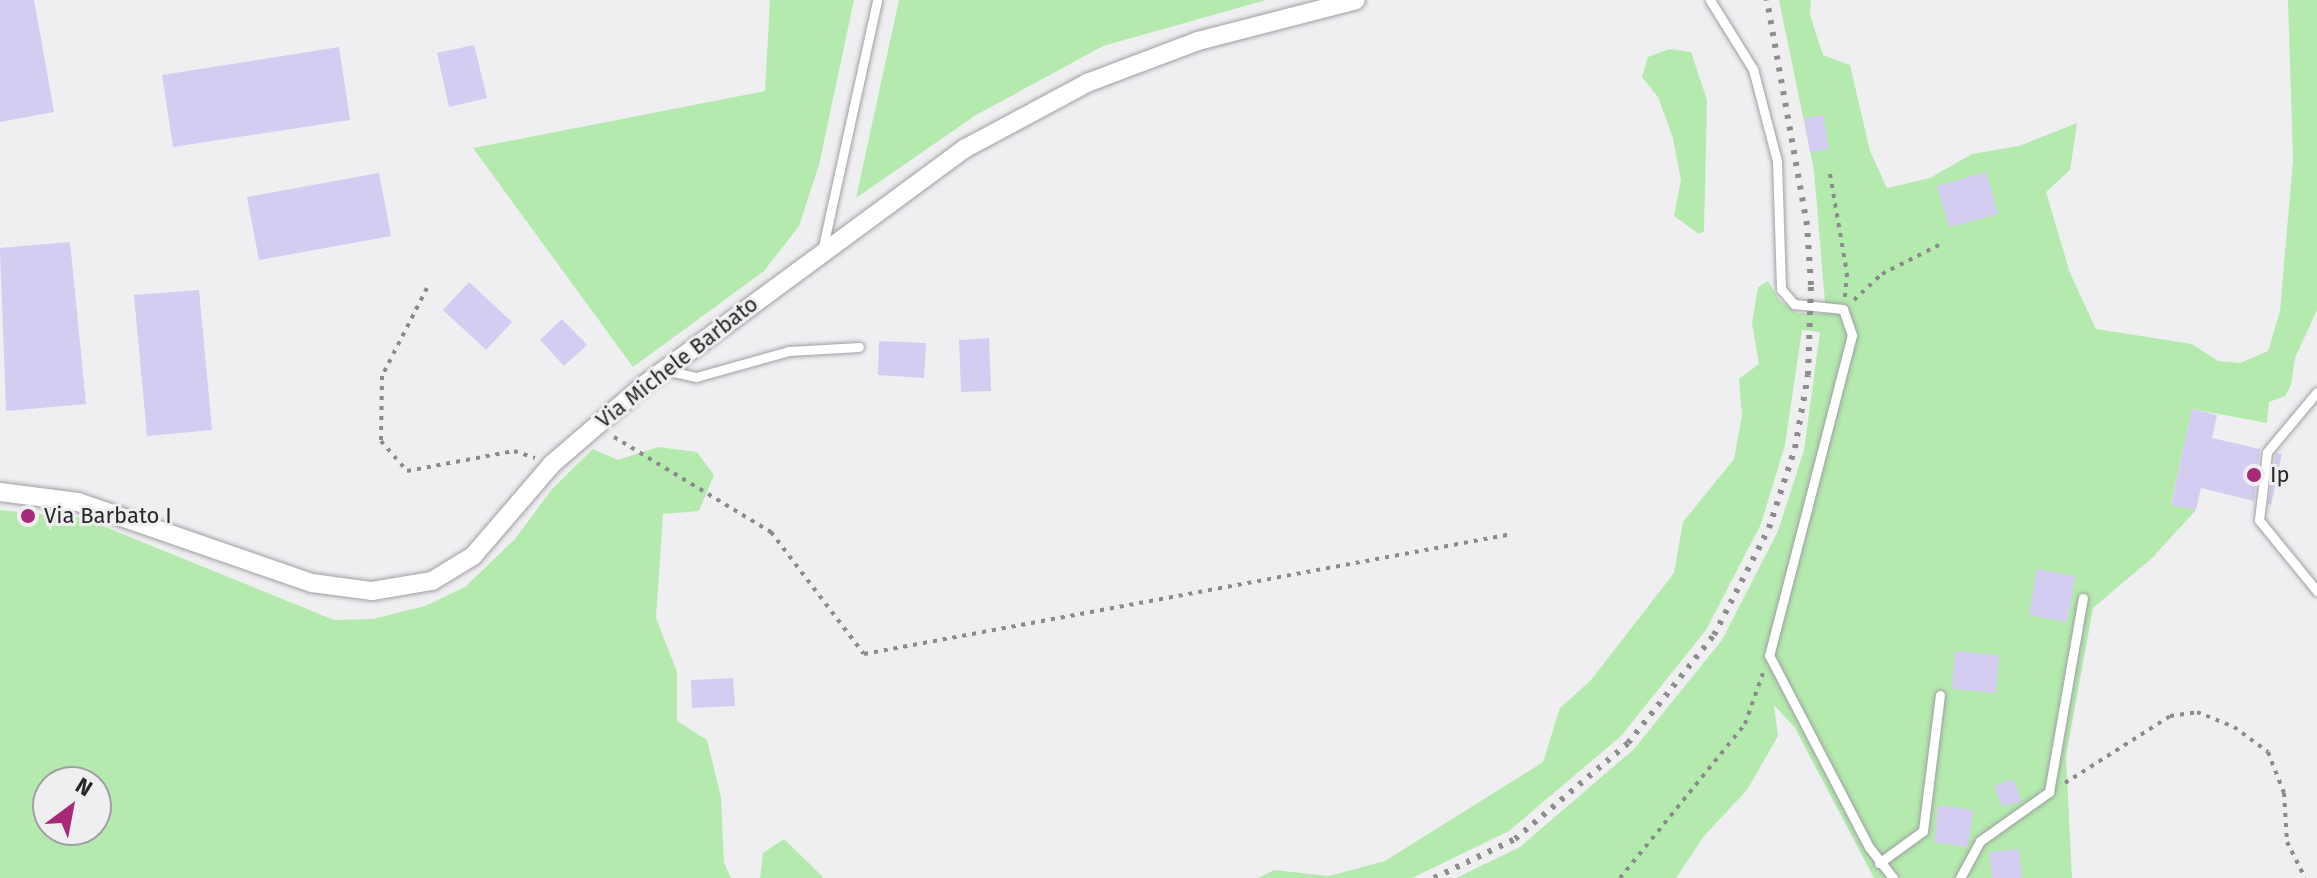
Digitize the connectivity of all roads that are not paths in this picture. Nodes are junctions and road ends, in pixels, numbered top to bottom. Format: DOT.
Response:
graph roads {
  1 [pos="877,0"];
  2 [pos="1356,0"];
  3 [pos="1710,0"];
  4 [pos="822,251"];
  5 [pos="859,347"];
  6 [pos="665,370"];
  7 [pos="2317,392"];
  8 [pos="0,492"];
  9 [pos="2317,591"];
  10 [pos="2083,598"];
  11 [pos="1940,695"];
  12 [pos="1879,863"];
  13 [pos="1893,878"];
  14 [pos="1960,878"];
  1 -- 4 [label="lane"];
  2 -- 4 [label="street, Via Michele Barbato"];
  3 -- 12 [label="lane"];
  4 -- 6 [label="street, Via Michele Barbato"];
  5 -- 6 [label="lane"];
  6 -- 8 [label="street, Via Michele Barbato"];
  7 -- 9 [label="lane"];
  10 -- 14 [label="lane"];
  11 -- 12 [label="lane"];
  12 -- 13 [label="lane"];
}
